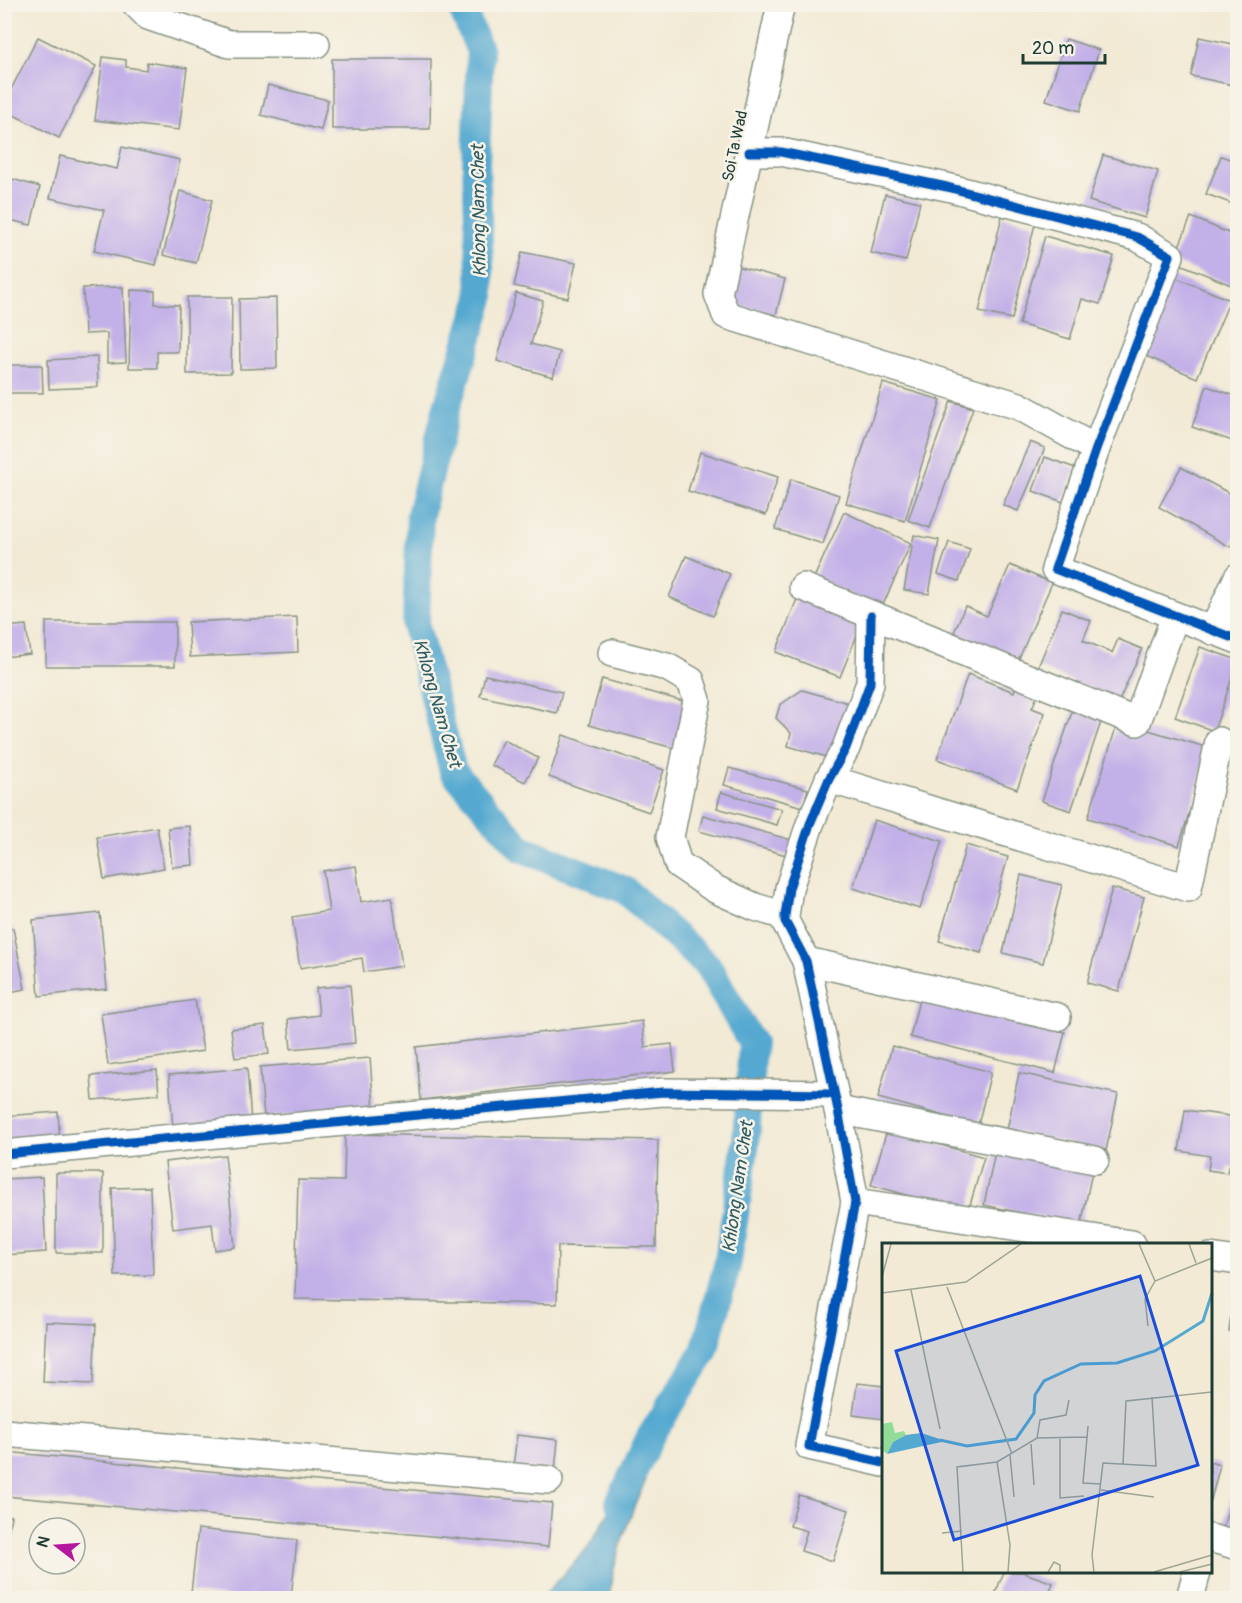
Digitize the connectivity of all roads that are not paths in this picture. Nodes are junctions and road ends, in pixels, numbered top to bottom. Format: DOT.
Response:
graph roads {
  1 [pos="136,4"];
  2 [pos="781,4"];
  3 [pos="316,45"];
  4 [pos="749,152"];
  5 [pos="1096,449"];
  6 [pos="1238,577"];
  7 [pos="802,587"];
  8 [pos="871,616"];
  9 [pos="1174,616"];
  10 [pos="1225,635"];
  11 [pos="612,652"];
  12 [pos="1220,741"];
  13 [pos="829,779"];
  14 [pos="785,916"];
  15 [pos="806,961"];
  16 [pos="1057,1017"];
  17 [pos="836,1102"];
  18 [pos="4,1154"];
  19 [pos="1095,1160"];
  20 [pos="855,1202"];
  21 [pos="1119,1243"];
  22 [pos="1212,1257"];
  23 [pos="1238,1261"];
  24 [pos="4,1433"];
  25 [pos="882,1463"];
  26 [pos="549,1480"];
  27 [pos="1212,1539"];
  28 [pos="1238,1546"];
  29 [pos="1197,1573"];
  30 [pos="1190,1599"];
  1 -- 3 [label="street"];
  2 -- 4 [label="street, Soi Ta Wad"];
  4 -- 5 [label="street, Soi Ta Wad"];
  4 -- 5 [label="street"];
  5 -- 9 [label="street"];
  6 -- 10 [label="street"];
  7 -- 8 [label="street"];
  8 -- 9 [label="street"];
  8 -- 13 [label="street"];
  9 -- 10 [label="street"];
  11 -- 14 [label="street"];
  12 -- 13 [label="street"];
  13 -- 14 [label="street"];
  14 -- 15 [label="street"];
  15 -- 16 [label="street"];
  15 -- 17 [label="street"];
  17 -- 18 [label="street"];
  17 -- 19 [label="street"];
  17 -- 20 [label="street"];
  20 -- 21 [label="street"];
  20 -- 25 [label="street"];
  22 -- 23 [label="street"];
  24 -- 26 [label="street"];
  27 -- 28 [label="street"];
  29 -- 30 [label="street"];
}
